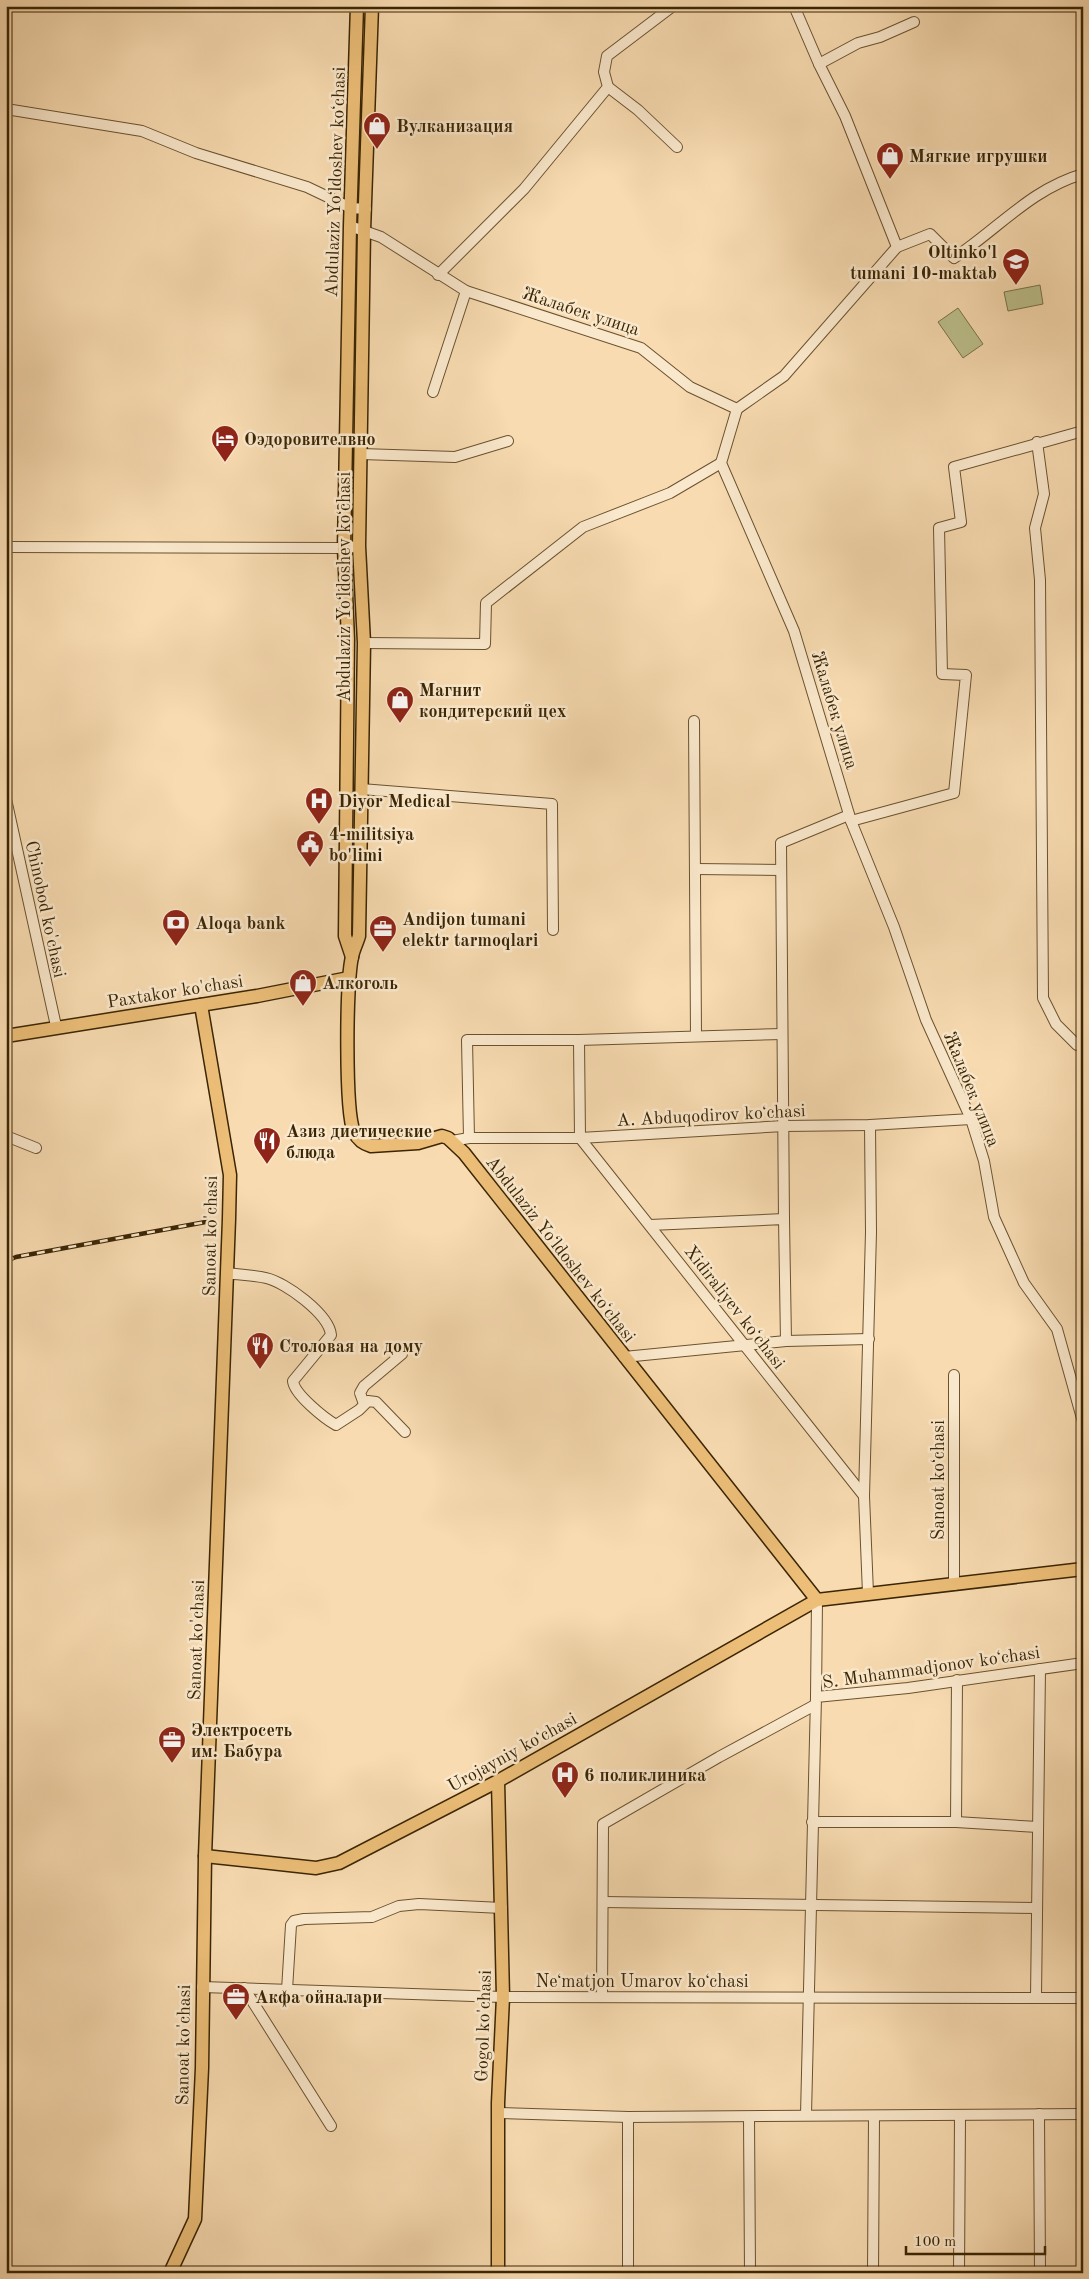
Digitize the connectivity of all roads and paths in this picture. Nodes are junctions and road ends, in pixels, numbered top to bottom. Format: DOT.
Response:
graph roads {
  1 [pos="357,6"];
  2 [pos="372,6"];
  3 [pos="673,6"];
  4 [pos="794,6"];
  5 [pos="914,22"];
  6 [pos="819,64"];
  7 [pos="608,87"];
  8 [pos="6,109"];
  9 [pos="677,147"];
  10 [pos="1083,174"];
  11 [pos="351,208"];
  12 [pos="366,208"];
  13 [pos="350,226"];
  14 [pos="364,231"];
  15 [pos="897,248"];
  16 [pos="438,275"];
  17 [pos="466,291"];
  18 [pos="433,392"];
  19 [pos="737,409"];
  20 [pos="1083,431"];
  21 [pos="508,441"];
  22 [pos="1037,442"];
  23 [pos="360,454"];
  24 [pos="721,463"];
  25 [pos="359,546"];
  26 [pos="6,547"];
  27 [pos="344,548"];
  28 [pos="364,643"];
  29 [pos="694,721"];
  30 [pos="346,762"];
  31 [pos="361,762"];
  32 [pos="361,789"];
  33 [pos="6,799"];
  34 [pos="851,818"];
  35 [pos="696,869"];
  36 [pos="781,870"];
  37 [pos="554,930"];
  38 [pos="352,957"];
  39 [pos="349,978"];
  40 [pos="201,1005"];
  41 [pos="56,1026"];
  42 [pos="782,1034"];
  43 [pos="6,1036"];
  44 [pos="696,1036"];
  45 [pos="579,1040"];
  46 [pos="1077,1046"];
  47 [pos="971,1119"];
  48 [pos="870,1125"];
  49 [pos="784,1126"];
  50 [pos="6,1136"];
  51 [pos="469,1138"];
  52 [pos="580,1138"];
  53 [pos="452,1141"];
  54 [pos="36,1148"];
  55 [pos="784,1219"];
  56 [pos="650,1225"];
  57 [pos="227,1273"];
  58 [pos="869,1339"];
  59 [pos="786,1341"];
  60 [pos="745,1345"];
  61 [pos="402,1354"];
  62 [pos="624,1357"];
  63 [pos="954,1375"];
  64 [pos="364,1404"];
  65 [pos="1083,1422"];
  66 [pos="405,1432"];
  67 [pos="864,1496"];
  68 [pos="1083,1569"];
  69 [pos="954,1585"];
  70 [pos="868,1593"];
  71 [pos="816,1600"];
  72 [pos="1083,1663"];
  73 [pos="1040,1669"];
  74 [pos="957,1680"];
  75 [pos="816,1701"];
  76 [pos="498,1781"];
  77 [pos="812,1822"];
  78 [pos="956,1822"];
  79 [pos="1038,1827"];
  80 [pos="205,1856"];
  81 [pos="603,1902"];
  82 [pos="811,1905"];
  83 [pos="502,1908"];
  84 [pos="1037,1908"];
  85 [pos="202,1987"];
  86 [pos="244,1988"];
  87 [pos="287,1990"];
  88 [pos="810,1996"];
  89 [pos="503,1997"];
  90 [pos="602,1997"];
  91 [pos="1036,1998"];
  92 [pos="1083,1998"];
  93 [pos="499,2113"];
  94 [pos="1039,2114"];
  95 [pos="1083,2114"];
  96 [pos="806,2115"];
  97 [pos="960,2115"];
  98 [pos="874,2116"];
  99 [pos="628,2117"];
  100 [pos="749,2117"];
  101 [pos="331,2126"];
  102 [pos="170,2273"];
  103 [pos="498,2273"];
  104 [pos="628,2273"];
  105 [pos="750,2273"];
  106 [pos="873,2273"];
  107 [pos="959,2273"];
  108 [pos="1040,2273"];
  1 -- 11 [label="main road, Abdulaziz Yoʻldoshev koʻchasi"];
  2 -- 12 [label="main road, Abdulaziz Yoʻldoshev koʻchasi"];
  3 -- 7 [label="street"];
  4 -- 6 [label="street"];
  5 -- 6 [label="street"];
  6 -- 15 [label="street"];
  7 -- 9 [label="street"];
  7 -- 16 [label="street"];
  8 -- 11 [label="street"];
  10 -- 15 [label="street"];
  11 -- 12 [label="street"];
  11 -- 13 [label="main road, Abdulaziz Yoʻldoshev koʻchasi"];
  12 -- 14 [label="main road, Abdulaziz Yoʻldoshev koʻchasi"];
  13 -- 14 [label="street, Жалабек улица"];
  13 -- 27 [label="main road, Abdulaziz Yoʻldoshev koʻchasi"];
  14 -- 16 [label="street, Жалабек улица"];
  14 -- 23 [label="main road, Abdulaziz Yoʻldoshev koʻchasi"];
  15 -- 19 [label="street"];
  16 -- 17 [label="street, Жалабек улица"];
  17 -- 18 [label="street"];
  17 -- 19 [label="street, Жалабек улица"];
  19 -- 24 [label="street"];
  20 -- 22 [label="street"];
  21 -- 23 [label="street"];
  22 -- 34 [label="street"];
  22 -- 46 [label="street"];
  23 -- 25 [label="main road, Abdulaziz Yoʻldoshev koʻchasi"];
  24 -- 28 [label="street"];
  24 -- 34 [label="street, Жалабек улица"];
  25 -- 27 [label="street"];
  25 -- 28 [label="main road, Abdulaziz Yoʻldoshev koʻchasi"];
  26 -- 27 [label="street"];
  27 -- 30 [label="main road, Abdulaziz Yoʻldoshev koʻchasi"];
  28 -- 31 [label="main road, Abdulaziz Yoʻldoshev koʻchasi"];
  29 -- 35 [label="street"];
  30 -- 31 [label="main road"];
  30 -- 38 [label="main road, Abdulaziz Yoʻldoshev koʻchasi"];
  31 -- 32 [label="main road, Abdulaziz Yoʻldoshev koʻchasi"];
  32 -- 37 [label="street"];
  32 -- 38 [label="main road, Abdulaziz Yoʻldoshev koʻchasi"];
  33 -- 41 [label="street, Chinobod ko'chasi"];
  34 -- 36 [label="street"];
  34 -- 47 [label="street, Жалабек улица"];
  35 -- 36 [label="street"];
  35 -- 44 [label="street"];
  36 -- 42 [label="street"];
  38 -- 39 [label="main road, Abdulaziz Yoʻldoshev koʻchasi"];
  39 -- 40 [label="main road, Paxtakor ko'chasi"];
  39 -- 53 [label="main road, Abdulaziz Yoʻldoshev koʻchasi"];
  40 -- 41 [label="main road, Paxtakor ko'chasi"];
  40 -- 57 [label="main road, Sanoat ko'chasi"];
  41 -- 43 [label="main road, Paxtakor ko'chasi"];
  42 -- 44 [label="street"];
  42 -- 49 [label="street"];
  44 -- 45 [label="street"];
  45 -- 51 [label="street"];
  45 -- 52 [label="street"];
  47 -- 48 [label="street, A. Abduqodirov koʻchasi"];
  47 -- 65 [label="street, Жалабек улица"];
  48 -- 49 [label="street, A. Abduqodirov koʻchasi"];
  48 -- 58 [label="street"];
  49 -- 52 [label="street, A. Abduqodirov koʻchasi"];
  49 -- 55 [label="street"];
  50 -- 54 [label="street"];
  51 -- 52 [label="street, A. Abduqodirov koʻchasi"];
  51 -- 53 [label="street, A. Abduqodirov koʻchasi"];
  52 -- 56 [label="street, Xidiraliyev koʻchasi"];
  53 -- 62 [label="main road, Abdulaziz Yoʻldoshev koʻchasi"];
  55 -- 56 [label="street"];
  55 -- 59 [label="street"];
  56 -- 60 [label="street, Xidiraliyev koʻchasi"];
  57 -- 64 [label="street"];
  57 -- 80 [label="main road, Sanoat ko'chasi"];
  58 -- 59 [label="street"];
  58 -- 67 [label="street"];
  59 -- 60 [label="street"];
  60 -- 62 [label="street"];
  60 -- 67 [label="street, Xidiraliyev koʻchasi"];
  61 -- 64 [label="street"];
  62 -- 71 [label="main road, Abdulaziz Yoʻldoshev koʻchasi"];
  63 -- 69 [label="street, Sanoat koʻchasi"];
  64 -- 66 [label="street"];
  67 -- 70 [label="street"];
  68 -- 69 [label="main road"];
  69 -- 70 [label="main road"];
  70 -- 71 [label="main road"];
  71 -- 75 [label="street"];
  71 -- 76 [label="main road, Urоjayniy koʻchasi"];
  72 -- 73 [label="street, S. Muhammadjonov koʻchasi"];
  73 -- 74 [label="street, S. Muhammadjonov koʻchasi"];
  73 -- 79 [label="street"];
  74 -- 75 [label="street, S. Muhammadjonov koʻchasi"];
  74 -- 78 [label="street"];
  75 -- 77 [label="street, S. Muhammadjonov koʻchasi"];
  75 -- 81 [label="street"];
  76 -- 80 [label="main road, Urоjayniy koʻchasi"];
  76 -- 83 [label="main road, Gogol ko'chasi"];
  77 -- 78 [label="street"];
  77 -- 82 [label="street, S. Muhammadjonov koʻchasi"];
  78 -- 79 [label="street"];
  79 -- 84 [label="street"];
  80 -- 85 [label="main road, Sanoat ko'chasi"];
  81 -- 82 [label="street"];
  81 -- 90 [label="street"];
  82 -- 84 [label="street"];
  82 -- 88 [label="street, S. Muhammadjonov koʻchasi"];
  83 -- 87 [label="street"];
  83 -- 89 [label="main road, Gogol ko'chasi"];
  84 -- 91 [label="street"];
  85 -- 86 [label="street, Neʻmatjon Umarov koʻchasi"];
  85 -- 102 [label="main road, Sanoat ko'chasi"];
  86 -- 87 [label="street, Neʻmatjon Umarov koʻchasi"];
  86 -- 101 [label="street"];
  87 -- 89 [label="street, Neʻmatjon Umarov koʻchasi"];
  88 -- 90 [label="street, Neʻmatjon Umarov koʻchasi"];
  88 -- 91 [label="street, Neʻmatjon Umarov koʻchasi"];
  88 -- 96 [label="street, S. Muhammadjonov koʻchasi"];
  89 -- 90 [label="street, Neʻmatjon Umarov koʻchasi"];
  89 -- 93 [label="main road, Gogol ko'chasi"];
  91 -- 92 [label="street, Neʻmatjon Umarov koʻchasi"];
  93 -- 99 [label="street"];
  93 -- 103 [label="main road, Gogol ko'chasi"];
  94 -- 95 [label="street"];
  94 -- 97 [label="street"];
  94 -- 108 [label="street"];
  96 -- 98 [label="street"];
  96 -- 100 [label="street"];
  97 -- 98 [label="street"];
  97 -- 107 [label="street"];
  98 -- 106 [label="street"];
  99 -- 100 [label="street"];
  99 -- 104 [label="street"];
  100 -- 105 [label="street"];
}
